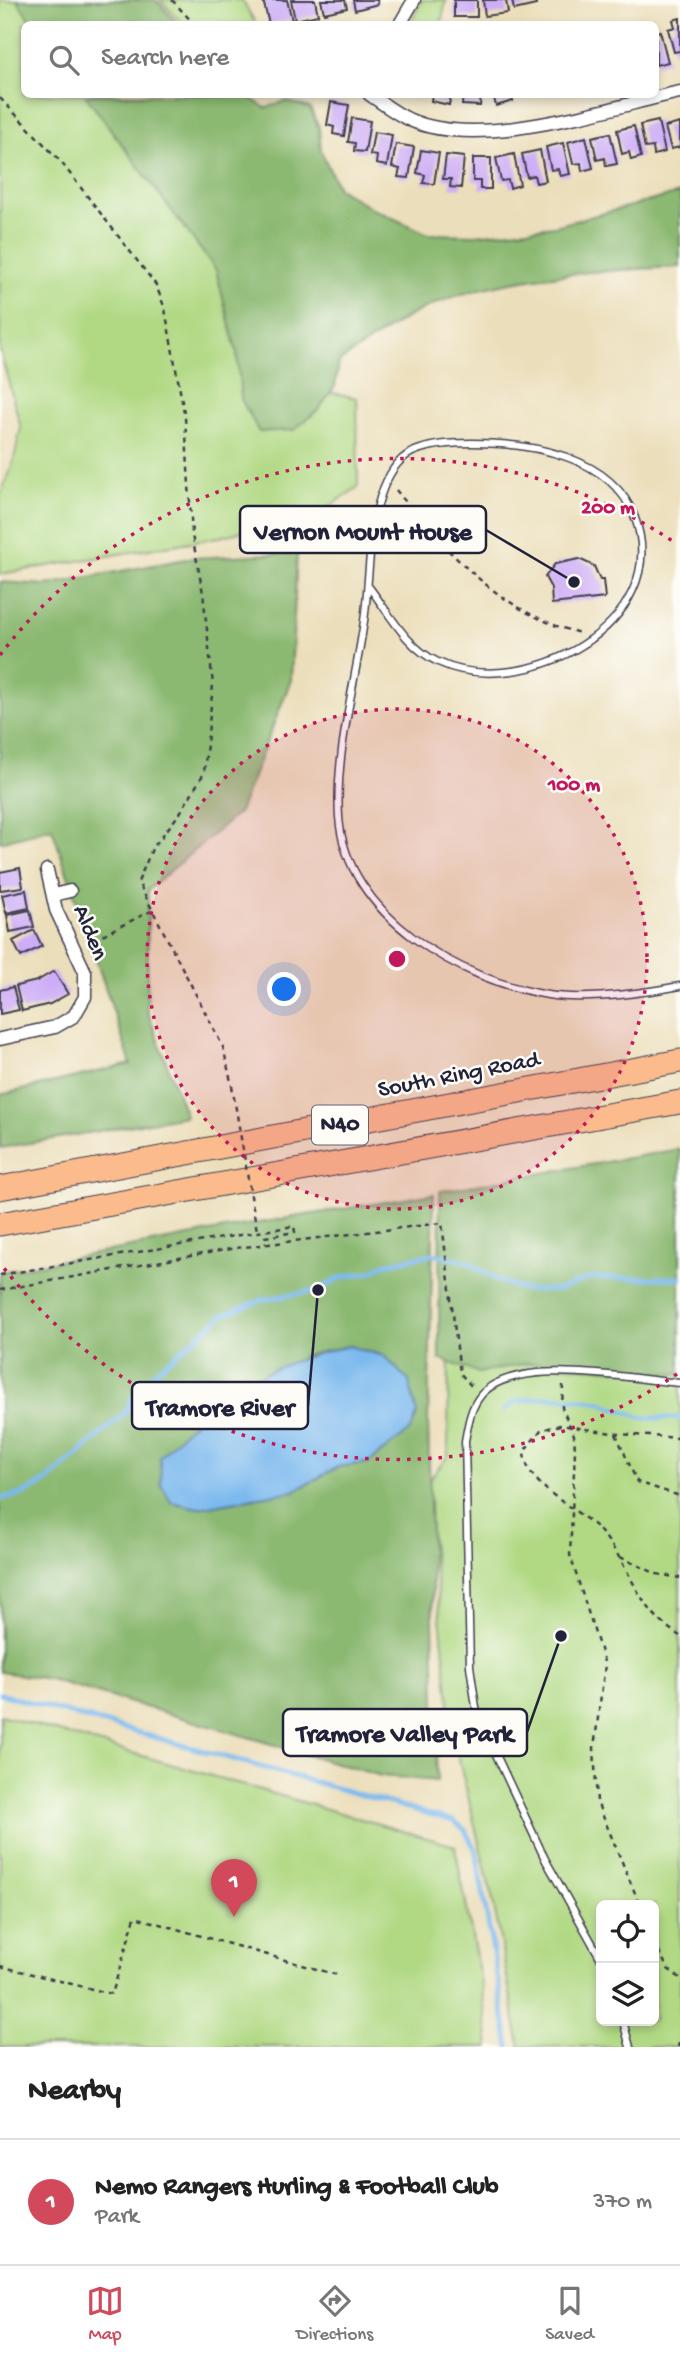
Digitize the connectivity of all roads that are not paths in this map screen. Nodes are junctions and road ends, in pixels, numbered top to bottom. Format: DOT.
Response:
graph roads {
  1 [pos="414,0"];
  2 [pos="402,21"];
  3 [pos="680,92"];
  4 [pos="659,97"];
  5 [pos="375,98"];
  6 [pos="653,98"];
  7 [pos="369,587"];
  8 [pos="47,870"];
  9 [pos="70,891"];
  10 [pos="53,895"];
  11 [pos="680,986"];
  12 [pos="0,1039"];
  13 [pos="680,1061"];
  14 [pos="680,1102"];
  15 [pos="680,1108"];
  16 [pos="631,1111"];
  17 [pos="0,1188"];
  18 [pos="0,1224"];
  19 [pos="680,1383"];
  20 [pos="596,1950"];
  21 [pos="624,2026"];
  22 [pos="630,2047"];
  1 -- 2 [label="street"];
  3 -- 4 [label="street"];
  5 -- 6 [label="street"];
  7 -- 7 [label="lane"];
  7 -- 11 [label="lane"];
  8 -- 10 [label="street, Alden"];
  9 -- 10 [label="street"];
  10 -- 12 [label="street, Alden"];
  13 -- 17 [label="highway, South Ring Road / N40"];
  14 -- 16 [label="highway, N40"];
  15 -- 16 [label="highway"];
  16 -- 18 [label="highway, N40"];
  19 -- 20 [label="lane"];
  21 -- 22 [label="lane"];
}
